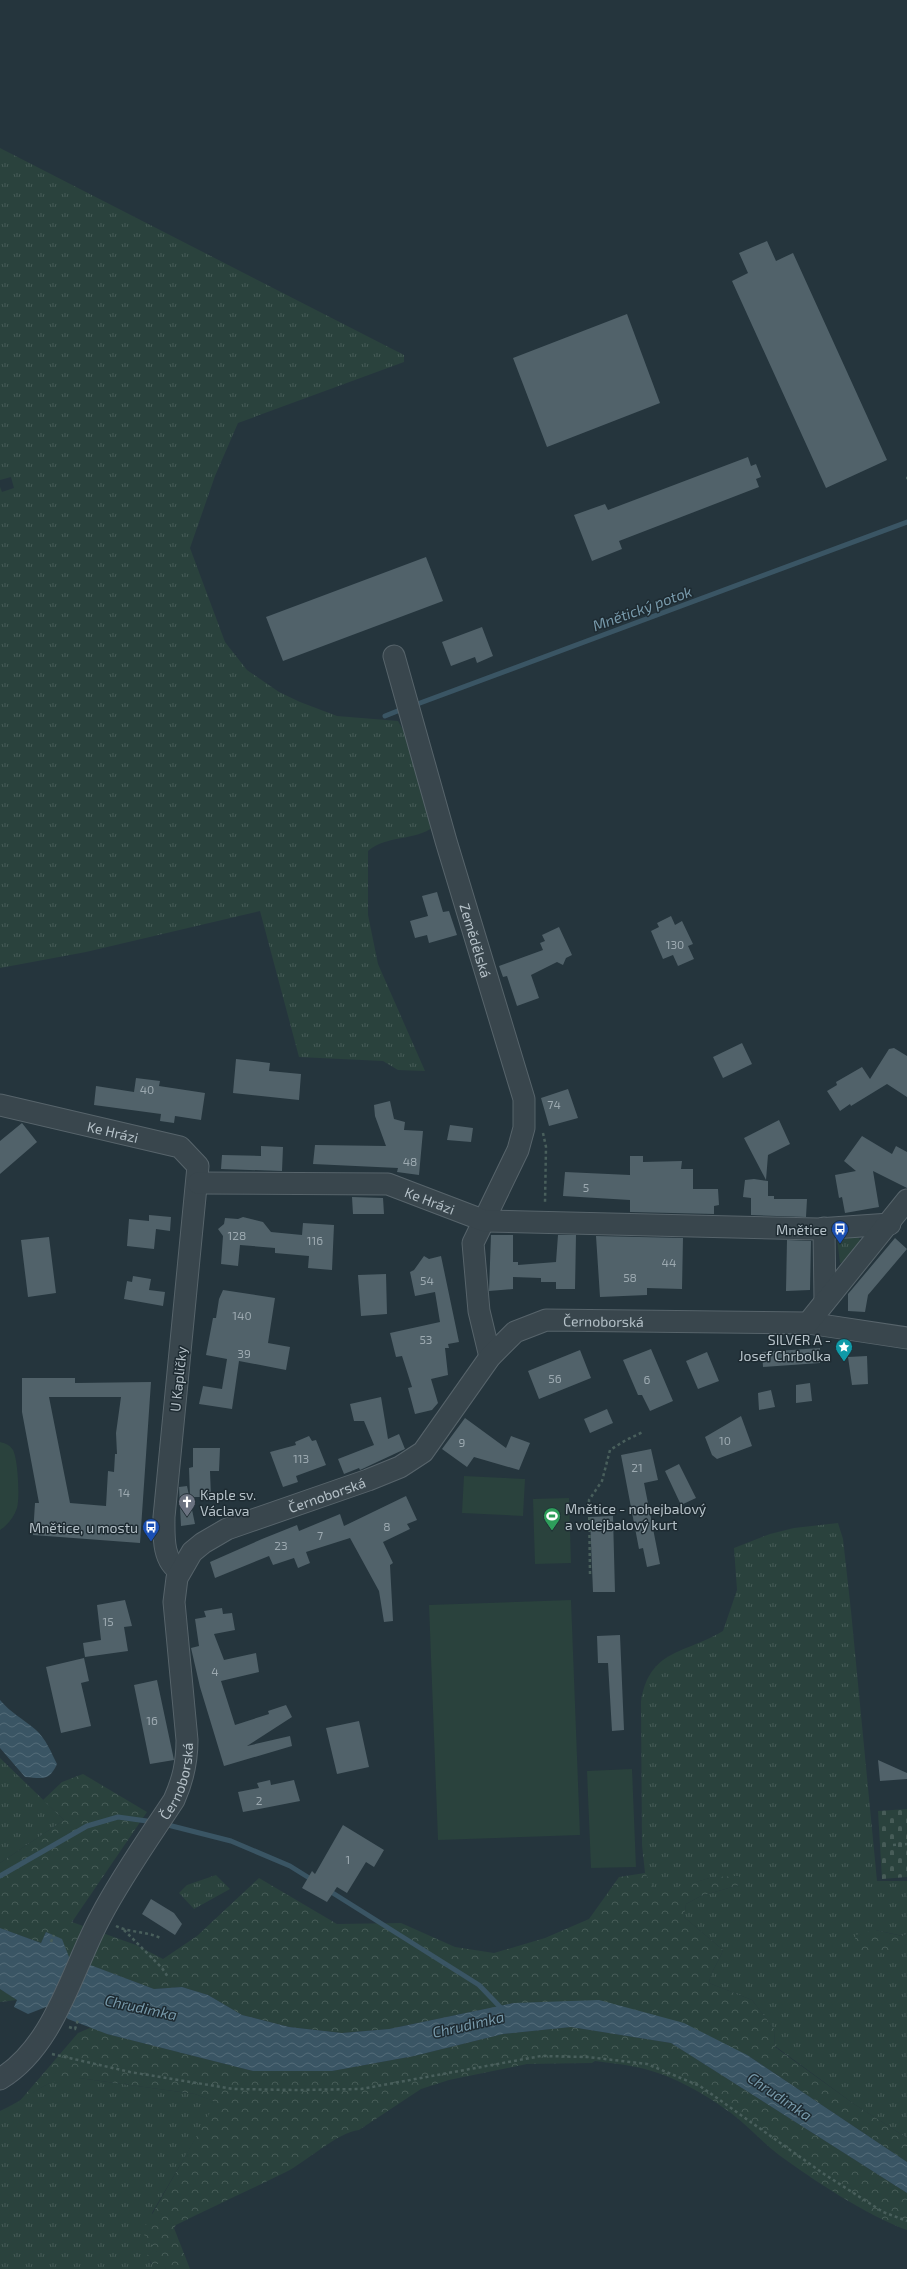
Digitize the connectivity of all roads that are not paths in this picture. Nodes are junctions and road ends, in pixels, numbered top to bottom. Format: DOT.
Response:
graph roads {
  1 [pos="394,656"];
  2 [pos="0,1105"];
  3 [pos="198,1183"];
  4 [pos="907,1200"];
  5 [pos="485,1221"];
  6 [pos="890,1224"];
  7 [pos="824,1228"];
  8 [pos="825,1301"];
  9 [pos="808,1323"];
  10 [pos="907,1338"];
  11 [pos="490,1357"];
  12 [pos="180,1571"];
  13 [pos="0,2079"];
  1 -- 5 [label="street, Zemědělská"];
  2 -- 3 [label="street, Ke Hrázi"];
  3 -- 5 [label="street, Ke Hrázi"];
  3 -- 12 [label="street, U Kapličky"];
  4 -- 6 [label="street"];
  5 -- 7 [label="street, Ke Hrázi"];
  5 -- 11 [label="street, Zemědělská"];
  6 -- 7 [label="street, Ke Hrázi"];
  6 -- 8 [label="street"];
  7 -- 8 [label="street"];
  8 -- 9 [label="street"];
  9 -- 10 [label="street, Černoborská"];
  9 -- 11 [label="street, Černoborská"];
  11 -- 12 [label="street, Černoborská"];
  12 -- 13 [label="street, Černoborská"];
}
